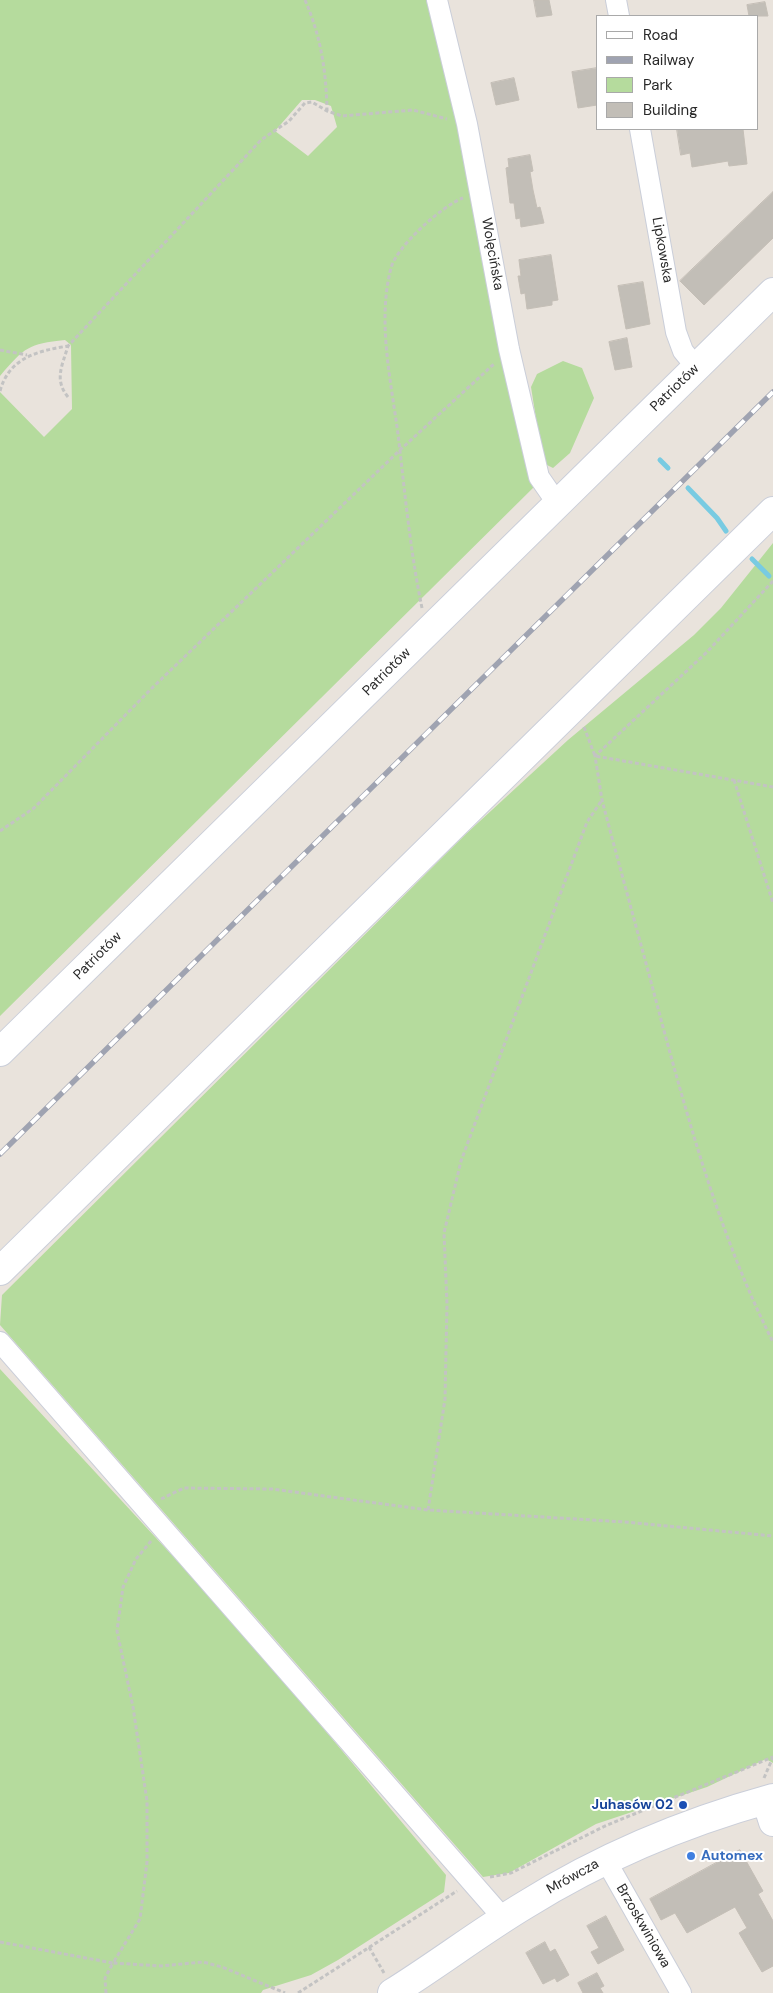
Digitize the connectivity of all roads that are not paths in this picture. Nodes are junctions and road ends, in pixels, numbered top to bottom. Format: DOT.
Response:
graph roads {
  1 [pos="438,0"];
  2 [pos="616,0"];
  3 [pos="619,15"];
  4 [pos="640,130"];
  5 [pos="773,292"];
  6 [pos="696,367"];
  7 [pos="557,503"];
  8 [pos="773,511"];
  9 [pos="0,1052"];
  10 [pos="0,1271"];
  11 [pos="0,1342"];
  12 [pos="768,1801"];
  13 [pos="605,1859"];
  14 [pos="504,1918"];
  15 [pos="394,1992"];
  16 [pos="681,1993"];
  1 -- 7 [label="street, Wolęcińska"];
  2 -- 3 [label="street"];
  4 -- 6 [label="street, Lipkowska"];
  5 -- 6 [label="main road, Patriotów"];
  6 -- 7 [label="main road, Patriotów"];
  7 -- 9 [label="main road, Patriotów"];
  8 -- 10 [label="main road"];
  11 -- 14 [label="street"];
  12 -- 13 [label="main road, Mrówcza"];
  13 -- 14 [label="main road, Mrówcza"];
  13 -- 16 [label="street, Brzoskwiniowa"];
  14 -- 15 [label="main road, Mrówcza"];
}
